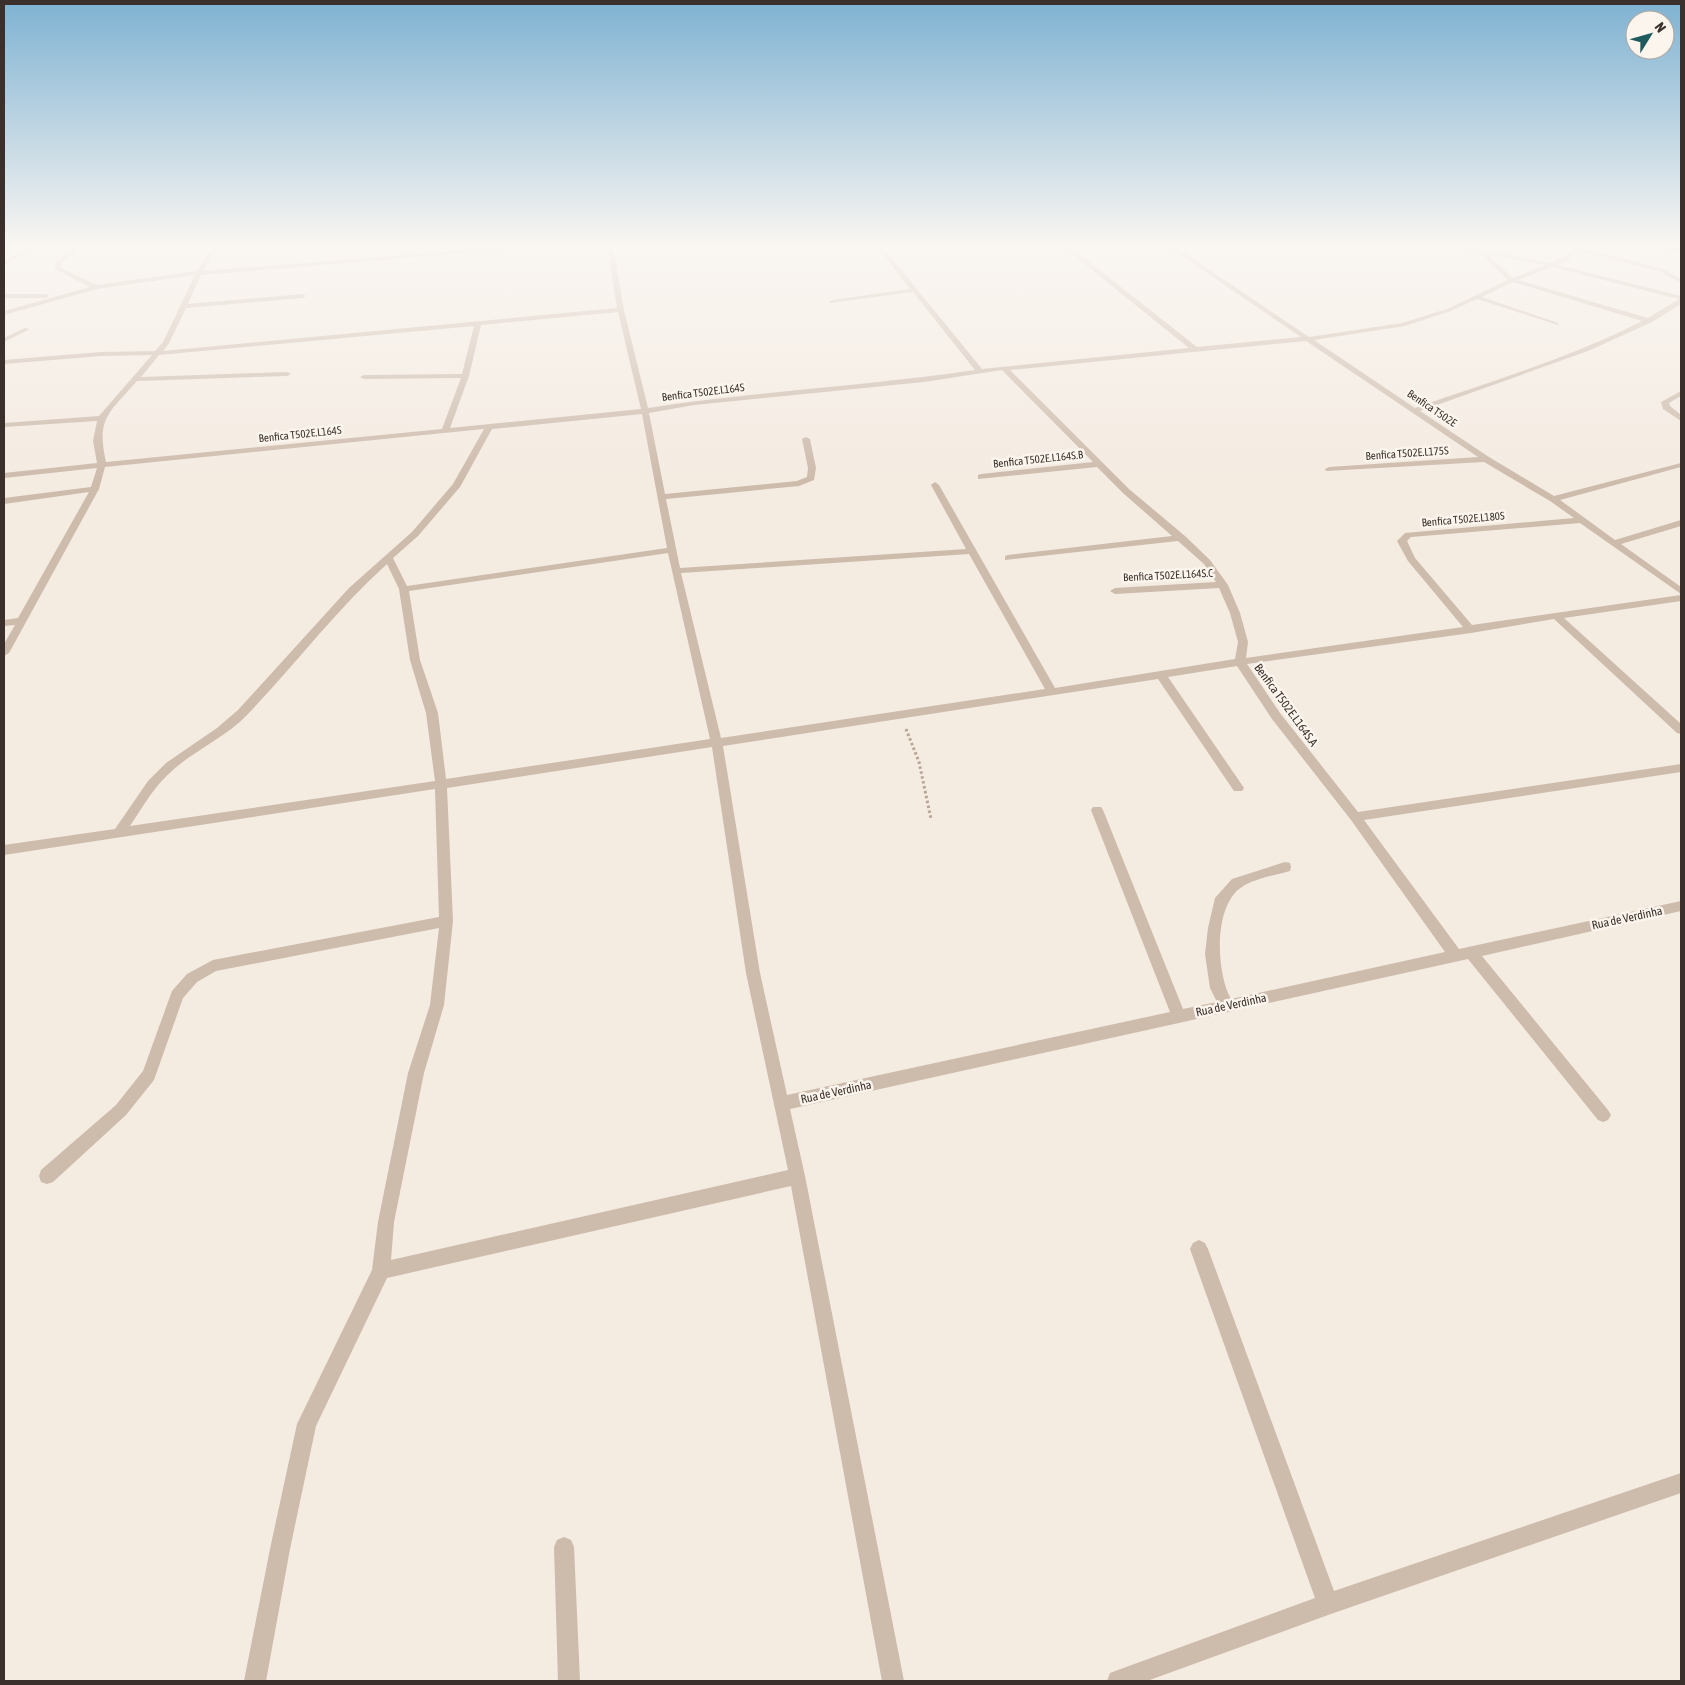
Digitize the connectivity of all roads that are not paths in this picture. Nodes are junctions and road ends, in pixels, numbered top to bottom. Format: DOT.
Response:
graph roads {
  1 [pos="478,324"];
  2 [pos="175,325"];
  3 [pos="471,325"];
  4 [pos="624,325"];
  5 [pos="943,325"];
  6 [pos="1164,325"];
  7 [pos="1285,325"];
  8 [pos="1404,325"];
  9 [pos="1643,325"];
  10 [pos="27,329"];
  11 [pos="1306,339"];
  12 [pos="4,340"];
  13 [pos="1196,350"];
  14 [pos="160,353"];
  15 [pos="4,362"];
  16 [pos="1004,368"];
  17 [pos="980,371"];
  18 [pos="288,374"];
  19 [pos="465,376"];
  20 [pos="364,377"];
  21 [pos="137,379"];
  22 [pos="1681,393"];
  23 [pos="1416,410"];
  24 [pos="645,411"];
  25 [pos="101,418"];
  26 [pos="1681,419"];
  27 [pos="4,425"];
  28 [pos="490,426"];
  29 [pos="445,431"];
  30 [pos="806,439"];
  31 [pos="1486,458"];
  32 [pos="1098,464"];
  33 [pos="102,465"];
  34 [pos="1681,465"];
  35 [pos="1329,470"];
  36 [pos="4,475"];
  37 [pos="981,477"];
  38 [pos="935,485"];
  39 [pos="95,490"];
  40 [pos="662,496"];
  41 [pos="1553,499"];
  42 [pos="4,502"];
  43 [pos="1581,520"];
  44 [pos="1681,523"];
  45 [pos="1182,538"];
  46 [pos="1614,543"];
  47 [pos="672,550"];
  48 [pos="973,551"];
  49 [pos="1008,558"];
  50 [pos="389,559"];
  51 [pos="676,571"];
  52 [pos="1223,585"];
  53 [pos="404,589"];
  54 [pos="1115,590"];
  55 [pos="1681,591"];
  56 [pos="1681,598"];
  57 [pos="1556,616"];
  58 [pos="21,621"];
  59 [pos="4,623"];
  60 [pos="1471,630"];
  61 [pos="4,653"];
  62 [pos="1240,662"];
  63 [pos="1161,675"];
  64 [pos="1052,692"];
  65 [pos="1681,730"];
  66 [pos="717,743"];
  67 [pos="1681,768"];
  68 [pos="441,783"];
  69 [pos="1238,788"];
  70 [pos="1097,810"];
  71 [pos="1355,817"];
  72 [pos="118,834"];
  73 [pos="4,850"];
  74 [pos="1285,867"];
  75 [pos="1681,906"];
  76 [pos="446,921"];
  77 [pos="1471,952"];
  78 [pos="1455,955"];
  79 [pos="1227,1006"];
  80 [pos="1179,1016"];
  81 [pos="782,1104"];
  82 [pos="1603,1115"];
  83 [pos="47,1176"];
  84 [pos="797,1176"];
  85 [pos="1199,1249"];
  86 [pos="381,1271"];
  87 [pos="1681,1483"];
  88 [pos="564,1547"];
  89 [pos="1328,1604"];
  90 [pos="255,1681"];
  91 [pos="569,1681"];
  92 [pos="893,1681"];
  93 [pos="1118,1681"];
  1 -- 19 [label="street"];
  2 -- 14 [label="street"];
  3 -- 14 [label="street"];
  4 -- 24 [label="street"];
  5 -- 17 [label="street"];
  6 -- 13 [label="street"];
  7 -- 11 [label="street, Benfica T502E"];
  8 -- 11 [label="street, Benfica T502E.L164S"];
  9 -- 23 [label="street"];
  10 -- 12 [label="street"];
  11 -- 13 [label="street, Benfica T502E.L164S"];
  11 -- 23 [label="street, Benfica T502E"];
  13 -- 16 [label="street, Benfica T502E.L164S"];
  14 -- 15 [label="street"];
  14 -- 21 [label="street"];
  16 -- 17 [label="street, Benfica T502E.L164S"];
  16 -- 32 [label="street, Benfica T502E.L164S.A"];
  17 -- 24 [label="street, Benfica T502E.L164S"];
  18 -- 21 [label="street"];
  19 -- 20 [label="street"];
  19 -- 29 [label="street"];
  21 -- 25 [label="street"];
  22 -- 26 [label="street"];
  23 -- 31 [label="street, Benfica T502E"];
  24 -- 28 [label="street, Benfica T502E.L164S"];
  24 -- 40 [label="street"];
  25 -- 27 [label="street"];
  25 -- 33 [label="street"];
  28 -- 29 [label="street, Benfica T502E.L164S"];
  28 -- 50 [label="street"];
  29 -- 33 [label="street, Benfica T502E.L164S"];
  30 -- 40 [label="street"];
  31 -- 35 [label="street, Benfica T502E.L175S"];
  31 -- 41 [label="street, Benfica T502E"];
  32 -- 37 [label="street, Benfica T502E.L164S.B"];
  32 -- 45 [label="street, Benfica T502E.L164S.A"];
  33 -- 36 [label="street, Benfica T502E.L164S"];
  33 -- 39 [label="street"];
  34 -- 41 [label="street"];
  38 -- 48 [label="street"];
  39 -- 42 [label="street"];
  39 -- 58 [label="street"];
  40 -- 47 [label="street"];
  41 -- 43 [label="street, Benfica T502E"];
  43 -- 46 [label="street, Benfica T502E"];
  43 -- 60 [label="street, Benfica T502E.L180S"];
  44 -- 46 [label="street"];
  45 -- 49 [label="street"];
  45 -- 52 [label="street, Benfica T502E.L164S.A"];
  46 -- 55 [label="street, Benfica T502E"];
  47 -- 51 [label="street"];
  47 -- 53 [label="street"];
  48 -- 51 [label="street"];
  48 -- 64 [label="street"];
  50 -- 53 [label="street"];
  50 -- 72 [label="street"];
  51 -- 66 [label="street"];
  52 -- 54 [label="street, Benfica T502E.L164S.C"];
  52 -- 62 [label="street, Benfica T502E.L164S.A"];
  53 -- 68 [label="street"];
  56 -- 57 [label="street"];
  57 -- 60 [label="street"];
  57 -- 65 [label="street"];
  58 -- 59 [label="street"];
  58 -- 61 [label="street"];
  60 -- 62 [label="street"];
  62 -- 63 [label="street"];
  62 -- 71 [label="street, Benfica T502E.L164S.A"];
  63 -- 64 [label="street"];
  63 -- 69 [label="street"];
  64 -- 66 [label="street"];
  66 -- 68 [label="street"];
  66 -- 81 [label="street"];
  67 -- 71 [label="street"];
  68 -- 72 [label="street"];
  68 -- 76 [label="street"];
  70 -- 80 [label="street"];
  71 -- 78 [label="street, Benfica T502E.L164S.A"];
  72 -- 73 [label="street"];
  74 -- 79 [label="street"];
  75 -- 77 [label="street, Rua de Verdinha"];
  76 -- 83 [label="street"];
  76 -- 86 [label="street"];
  77 -- 78 [label="street, Rua de Verdinha"];
  77 -- 82 [label="street"];
  78 -- 79 [label="street, Rua de Verdinha"];
  79 -- 80 [label="street, Rua de Verdinha"];
  80 -- 81 [label="street, Rua de Verdinha"];
  81 -- 84 [label="street"];
  84 -- 86 [label="street"];
  84 -- 92 [label="street"];
  85 -- 89 [label="street"];
  86 -- 90 [label="street"];
  87 -- 89 [label="street"];
  88 -- 91 [label="street"];
  89 -- 93 [label="street"];
}
